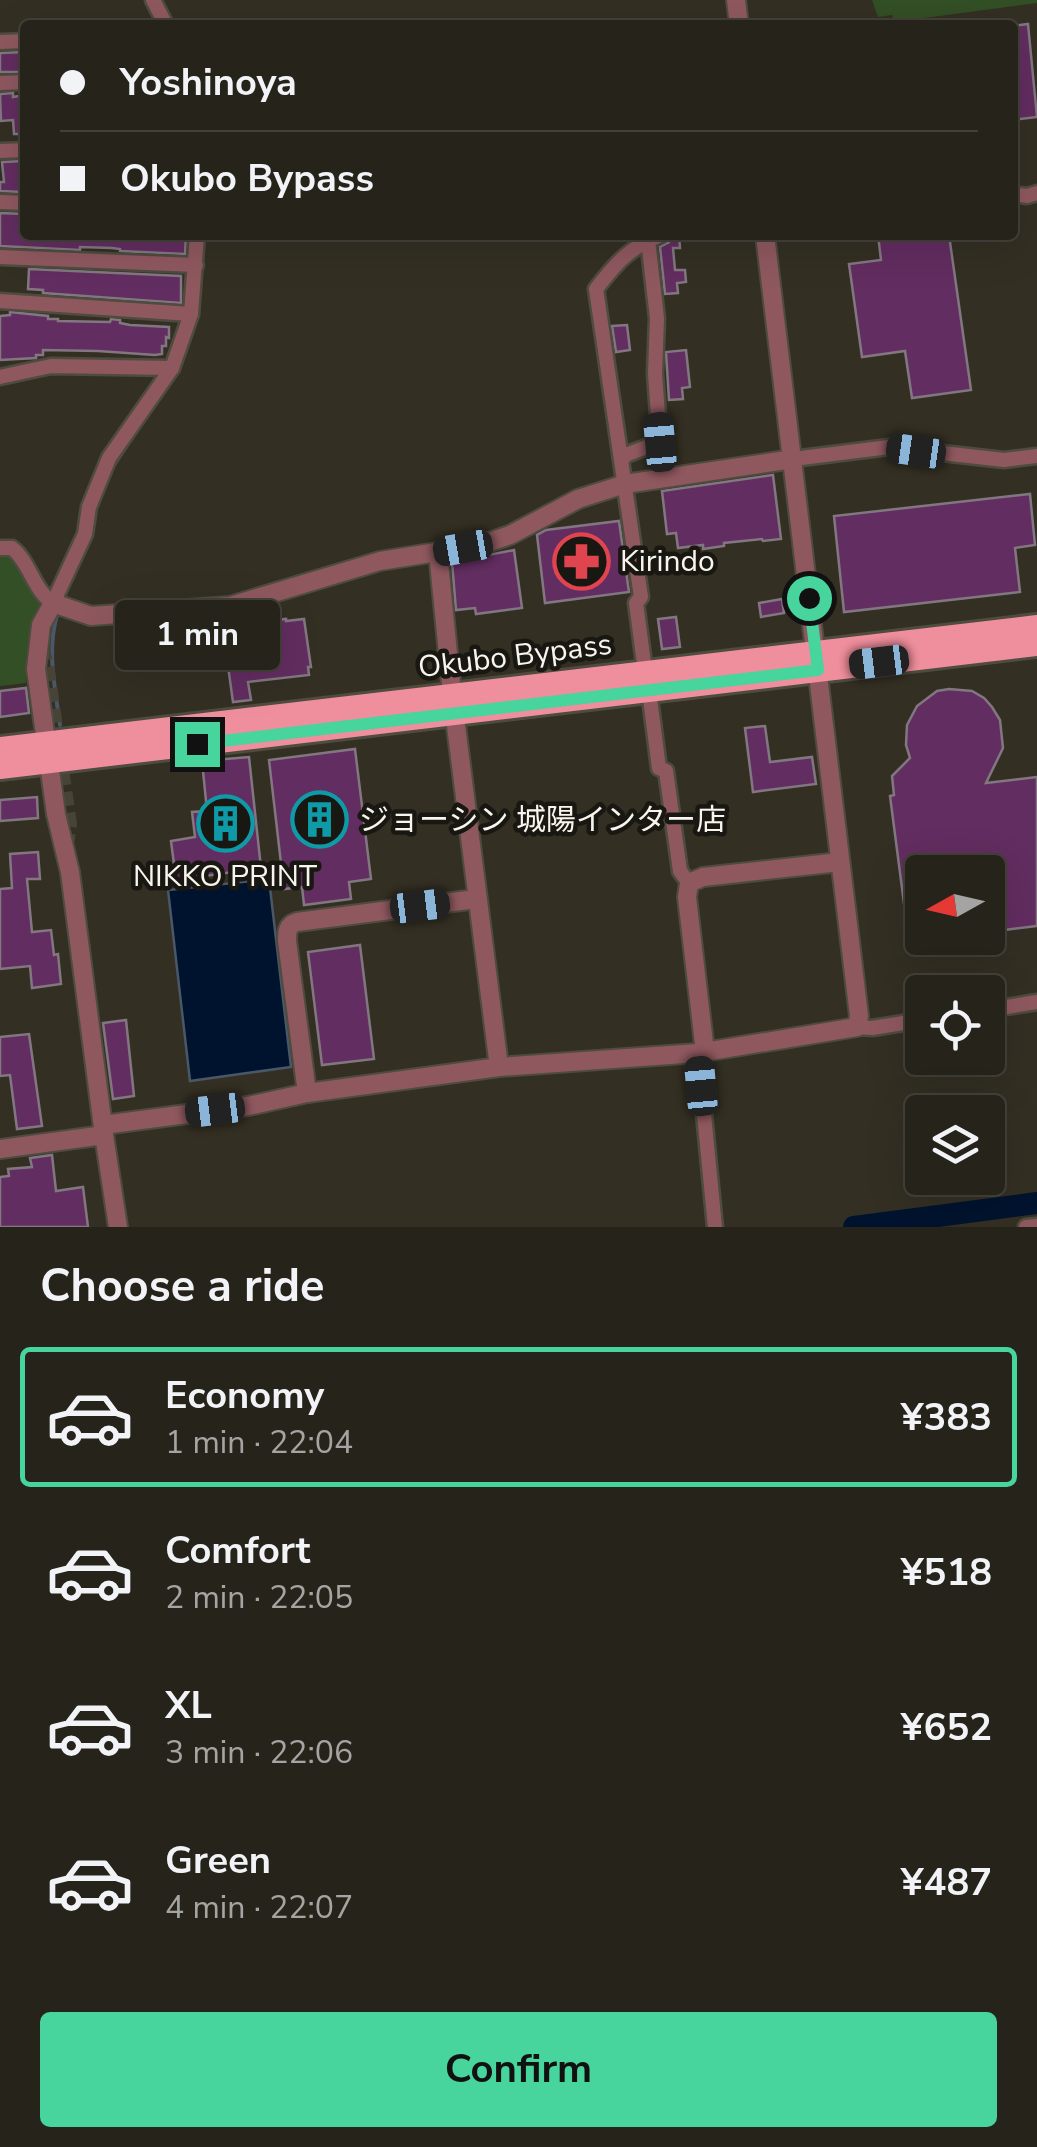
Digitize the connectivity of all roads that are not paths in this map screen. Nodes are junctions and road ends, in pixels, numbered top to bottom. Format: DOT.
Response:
graph roads {
  1 [pos="197,240"];
  2 [pos="650,240"];
  3 [pos="655,240"];
  4 [pos="766,240"];
  5 [pos="0,257"];
  6 [pos="196,264"];
  7 [pos="0,300"];
  8 [pos="191,314"];
  9 [pos="172,368"];
  10 [pos="0,377"];
  11 [pos="1037,456"];
  12 [pos="621,459"];
  13 [pos="793,459"];
  14 [pos="626,484"];
  15 [pos="0,548"];
  16 [pos="438,552"];
  17 [pos="53,603"];
  18 [pos="1037,626"];
  19 [pos="1037,645"];
  20 [pos="816,661"];
  21 [pos="650,681"];
  22 [pos="453,703"];
  23 [pos="0,748"];
  24 [pos="49,753"];
  25 [pos="0,768"];
  26 [pos="840,862"];
  27 [pos="690,883"];
  28 [pos="476,898"];
  29 [pos="1037,1002"];
  30 [pos="1005,1007"];
  31 [pos="905,1023"];
  32 [pos="857,1027"];
  33 [pos="702,1052"];
  34 [pos="499,1067"];
  35 [pos="307,1093"];
  36 [pos="103,1130"];
  37 [pos="0,1149"];
  38 [pos="715,1223"];
  39 [pos="1037,1226"];
  40 [pos="118,1227"];
  41 [pos="1026,1227"];
  1 -- 6 [label="street"];
  2 -- 12 [label="street"];
  3 -- 12 [label="street"];
  4 -- 13 [label="street"];
  5 -- 6 [label="street"];
  6 -- 8 [label="street"];
  7 -- 8 [label="street"];
  8 -- 9 [label="street"];
  9 -- 10 [label="street"];
  9 -- 17 [label="street"];
  11 -- 13 [label="street"];
  12 -- 14 [label="street"];
  13 -- 14 [label="street"];
  13 -- 20 [label="street"];
  14 -- 16 [label="street"];
  14 -- 21 [label="street"];
  15 -- 17 [label="street"];
  16 -- 17 [label="street"];
  16 -- 22 [label="street"];
  17 -- 24 [label="street"];
  18 -- 20 [label="highway, Okubo Bypass"];
  19 -- 20 [label="highway, Okubo Bypass"];
  20 -- 21 [label="highway, Okubo Bypass"];
  20 -- 26 [label="street"];
  21 -- 22 [label="highway, Okubo Bypass"];
  21 -- 27 [label="street"];
  22 -- 24 [label="highway, Okubo Bypass"];
  22 -- 28 [label="street"];
  23 -- 24 [label="highway, Okubo Bypass"];
  24 -- 25 [label="highway, Okubo Bypass"];
  24 -- 36 [label="street"];
  26 -- 27 [label="street"];
  26 -- 32 [label="street"];
  27 -- 33 [label="street"];
  28 -- 34 [label="street"];
  28 -- 35 [label="street"];
  29 -- 30 [label="street"];
  31 -- 32 [label="street"];
  32 -- 33 [label="street"];
  33 -- 34 [label="street"];
  33 -- 38 [label="street"];
  34 -- 35 [label="street"];
  35 -- 36 [label="street"];
  36 -- 37 [label="street"];
  36 -- 40 [label="street"];
  39 -- 41 [label="street"];
}
